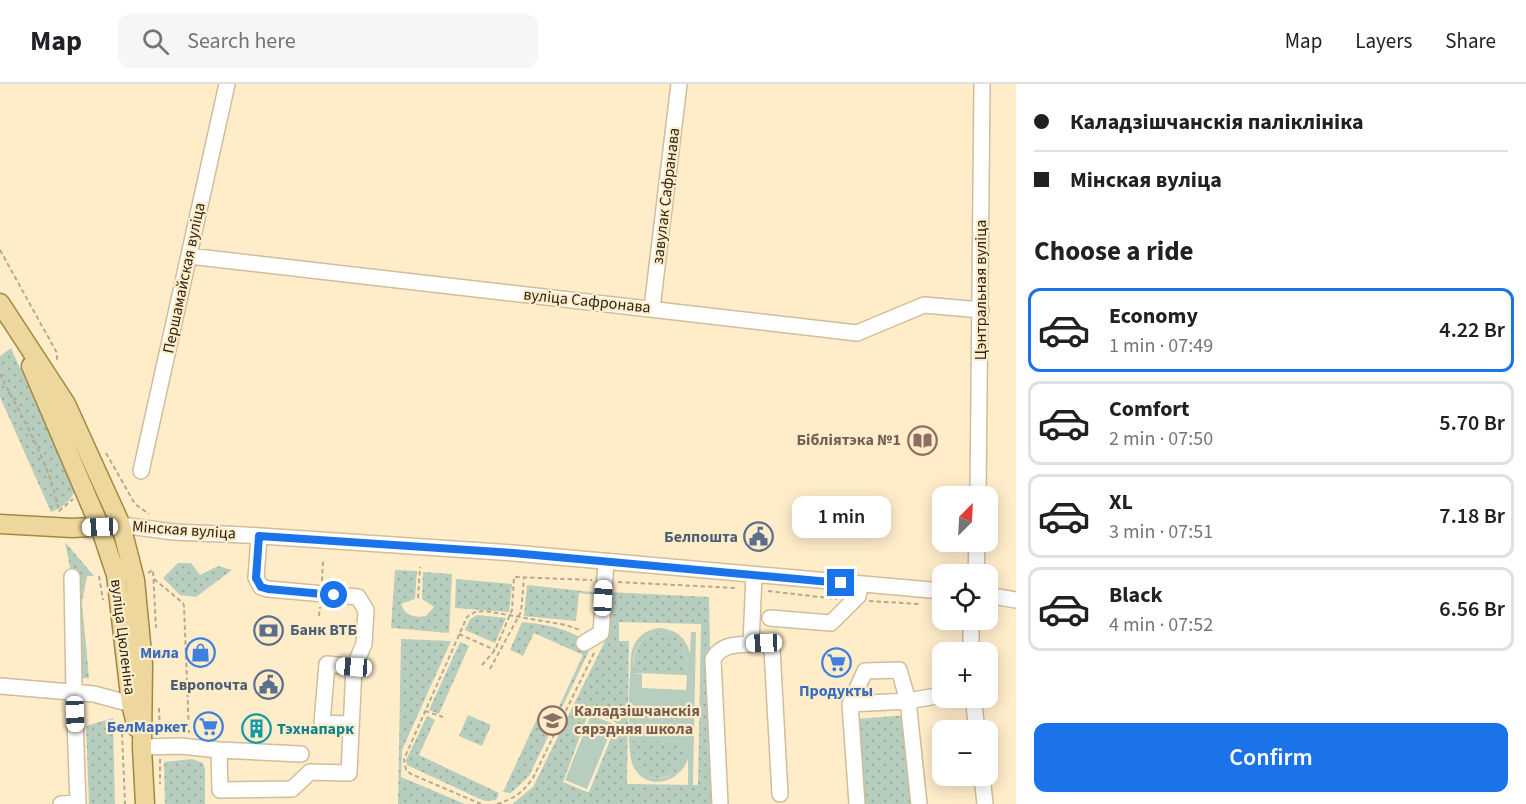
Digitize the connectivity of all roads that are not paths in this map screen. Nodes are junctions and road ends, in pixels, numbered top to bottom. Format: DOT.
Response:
graph roads {
  1 [pos="227,84"];
  2 [pos="679,84"];
  3 [pos="982,84"];
  4 [pos="189,256"];
  5 [pos="0,303"];
  6 [pos="652,308"];
  7 [pos="981,310"];
  8 [pos="15,328"];
  9 [pos="141,471"];
  10 [pos="978,486"];
  11 [pos="0,524"];
  12 [pos="121,525"];
  13 [pos="100,527"];
  14 [pos="259,536"];
  15 [pos="606,562"];
  16 [pos="72,577"];
  17 [pos="753,582"];
  18 [pos="861,584"];
  19 [pos="932,590"];
  20 [pos="998,597"];
  21 [pos="1016,600"];
  22 [pos="770,618"];
  23 [pos="589,641"];
  24 [pos="751,644"];
  25 [pos="354,667"];
  26 [pos="0,686"];
  27 [pos="74,692"];
  28 [pos="932,697"];
  29 [pos="908,701"];
  30 [pos="126,702"];
  31 [pos="850,704"];
  32 [pos="350,724"];
  33 [pos="142,747"];
  34 [pos="219,750"];
  35 [pos="302,754"];
  36 [pos="983,786"];
  37 [pos="263,789"];
  38 [pos="780,794"];
  39 [pos="78,803"];
  40 [pos="61,804"];
  41 [pos="145,804"];
  42 [pos="283,804"];
  43 [pos="720,804"];
  44 [pos="857,804"];
  45 [pos="919,804"];
  46 [pos="985,804"];
  1 -- 4 [label="street, Першамайская вуліца"];
  2 -- 6 [label="street, завулак Сафранава"];
  3 -- 7 [label="street, Цэнтральная вуліца"];
  4 -- 6 [label="street, вуліца Сафронава"];
  4 -- 9 [label="street, Першамайская вуліца"];
  5 -- 8 [label="main road"];
  6 -- 7 [label="street, вуліца Сафронава"];
  7 -- 10 [label="street, Цэнтральная вуліца"];
  8 -- 12 [label="main road, вуліца Цюленіна"];
  8 -- 13 [label="main road, вуліца Цюленіна"];
  11 -- 13 [label="main road, Мінская вуліца"];
  12 -- 13 [label="main road, Мінская вуліца"];
  12 -- 14 [label="street, Мінская вуліца"];
  12 -- 33 [label="main road, вуліца Цюленіна"];
  13 -- 30 [label="main road, вуліца Цюленіна"];
  14 -- 15 [label="street, Мінская вуліца"];
  14 -- 25 [label="street"];
  15 -- 17 [label="street, Мінская вуліца"];
  15 -- 23 [label="street"];
  16 -- 27 [label="street"];
  17 -- 18 [label="street, Мінская вуліца"];
  17 -- 24 [label="street"];
  18 -- 19 [label="street, Мінская вуліца"];
  18 -- 22 [label="street"];
  20 -- 21 [label="street"];
  24 -- 38 [label="street"];
  24 -- 43 [label="street"];
  25 -- 32 [label="street"];
  25 -- 32 [label="street"];
  26 -- 27 [label="street"];
  27 -- 30 [label="street"];
  27 -- 39 [label="street"];
  28 -- 29 [label="street"];
  29 -- 31 [label="street"];
  29 -- 31 [label="street"];
  29 -- 45 [label="street"];
  30 -- 33 [label="main road, вуліца Цюленіна"];
  31 -- 44 [label="street"];
  32 -- 37 [label="street"];
  33 -- 34 [label="street"];
  33 -- 41 [label="main road, вуліца Цюленіна"];
  34 -- 35 [label="street"];
  34 -- 37 [label="street"];
  36 -- 46 [label="street"];
  37 -- 42 [label="street"];
  39 -- 40 [label="street"];
}
